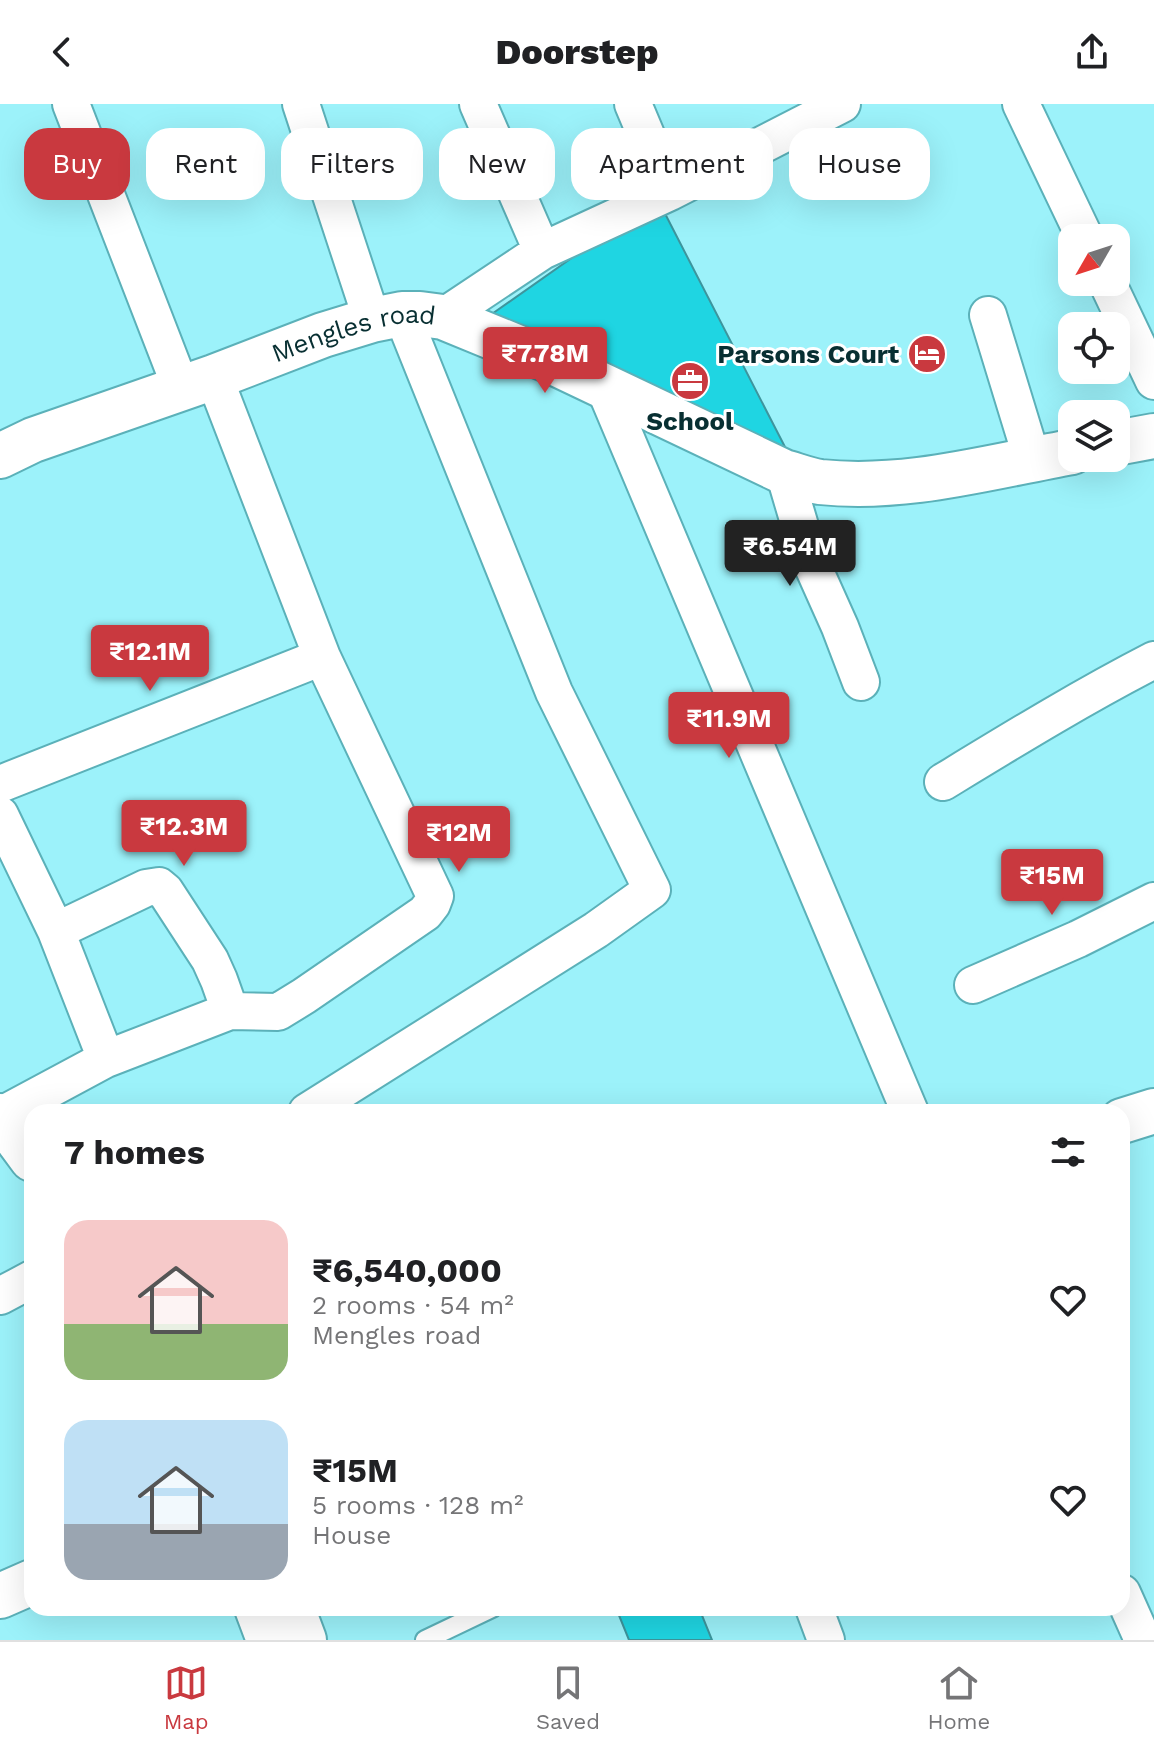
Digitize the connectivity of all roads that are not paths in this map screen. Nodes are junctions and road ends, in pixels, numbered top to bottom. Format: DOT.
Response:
graph roads {
  1 [pos="71,104"];
  2 [pos="301,104"];
  3 [pos="478,104"];
  4 [pos="633,104"];
  5 [pos="842,104"];
  6 [pos="1021,104"];
  7 [pos="643,128"];
  8 [pos="773,139"];
  9 [pos="653,200"];
  10 [pos="1078,224"];
  11 [pos="542,251"];
  12 [pos="1114,296"];
  13 [pos="988,315"];
  14 [pos="406,317"];
  15 [pos="1154,381"];
  16 [pos="197,382"];
  17 [pos="603,384"];
  18 [pos="1154,436"];
  19 [pos="1130,440"];
  20 [pos="1052,455"];
  21 [pos="0,456"];
  22 [pos="784,472"];
  23 [pos="322,657"];
  24 [pos="1154,660"];
  25 [pos="861,682"];
  26 [pos="943,782"];
  27 [pos="0,784"];
  28 [pos="0,815"];
  29 [pos="1154,901"];
  30 [pos="56,931"];
  31 [pos="973,985"];
  32 [pos="230,1011"];
  33 [pos="106,1059"];
  34 [pos="320,1104"];
  35 [pos="907,1104"];
  36 [pos="0,1116"];
  37 [pos="24,1148"];
  38 [pos="24,1283"];
  39 [pos="0,1296"];
  40 [pos="24,1586"];
  41 [pos="0,1596"];
  42 [pos="1130,1611"];
  43 [pos="260,1616"];
  44 [pos="295,1616"];
  45 [pos="475,1616"];
  46 [pos="817,1616"];
  47 [pos="269,1640"];
  48 [pos="304,1640"];
  49 [pos="425,1640"];
  50 [pos="826,1640"];
  51 [pos="1143,1640"];
  1 -- 16 [label="street"];
  2 -- 14 [label="street"];
  3 -- 11 [label="street"];
  4 -- 7 [label="street"];
  5 -- 8 [label="street"];
  6 -- 10 [label="street"];
  9 -- 11 [label="street"];
  11 -- 14 [label="street"];
  12 -- 15 [label="street"];
  13 -- 20 [label="street"];
  14 -- 16 [label="main road, Mengles road"];
  14 -- 17 [label="main road, Mengles road"];
  14 -- 34 [label="street"];
  16 -- 21 [label="main road, Mengles road"];
  16 -- 23 [label="street"];
  17 -- 22 [label="main road, Mengles road"];
  17 -- 35 [label="street"];
  18 -- 19 [label="main road"];
  20 -- 22 [label="main road, Mengles road"];
  22 -- 25 [label="street"];
  23 -- 27 [label="street"];
  23 -- 32 [label="street"];
  24 -- 26 [label="street"];
  28 -- 30 [label="street"];
  29 -- 31 [label="street"];
  30 -- 32 [label="street"];
  30 -- 33 [label="street"];
  32 -- 33 [label="street"];
  33 -- 36 [label="street"];
  36 -- 37 [label="main road"];
  38 -- 39 [label="street"];
  40 -- 41 [label="main road"];
  42 -- 51 [label="street"];
  43 -- 47 [label="main road"];
  44 -- 48 [label="main road"];
  45 -- 49 [label="lane"];
  46 -- 50 [label="street"];
}
